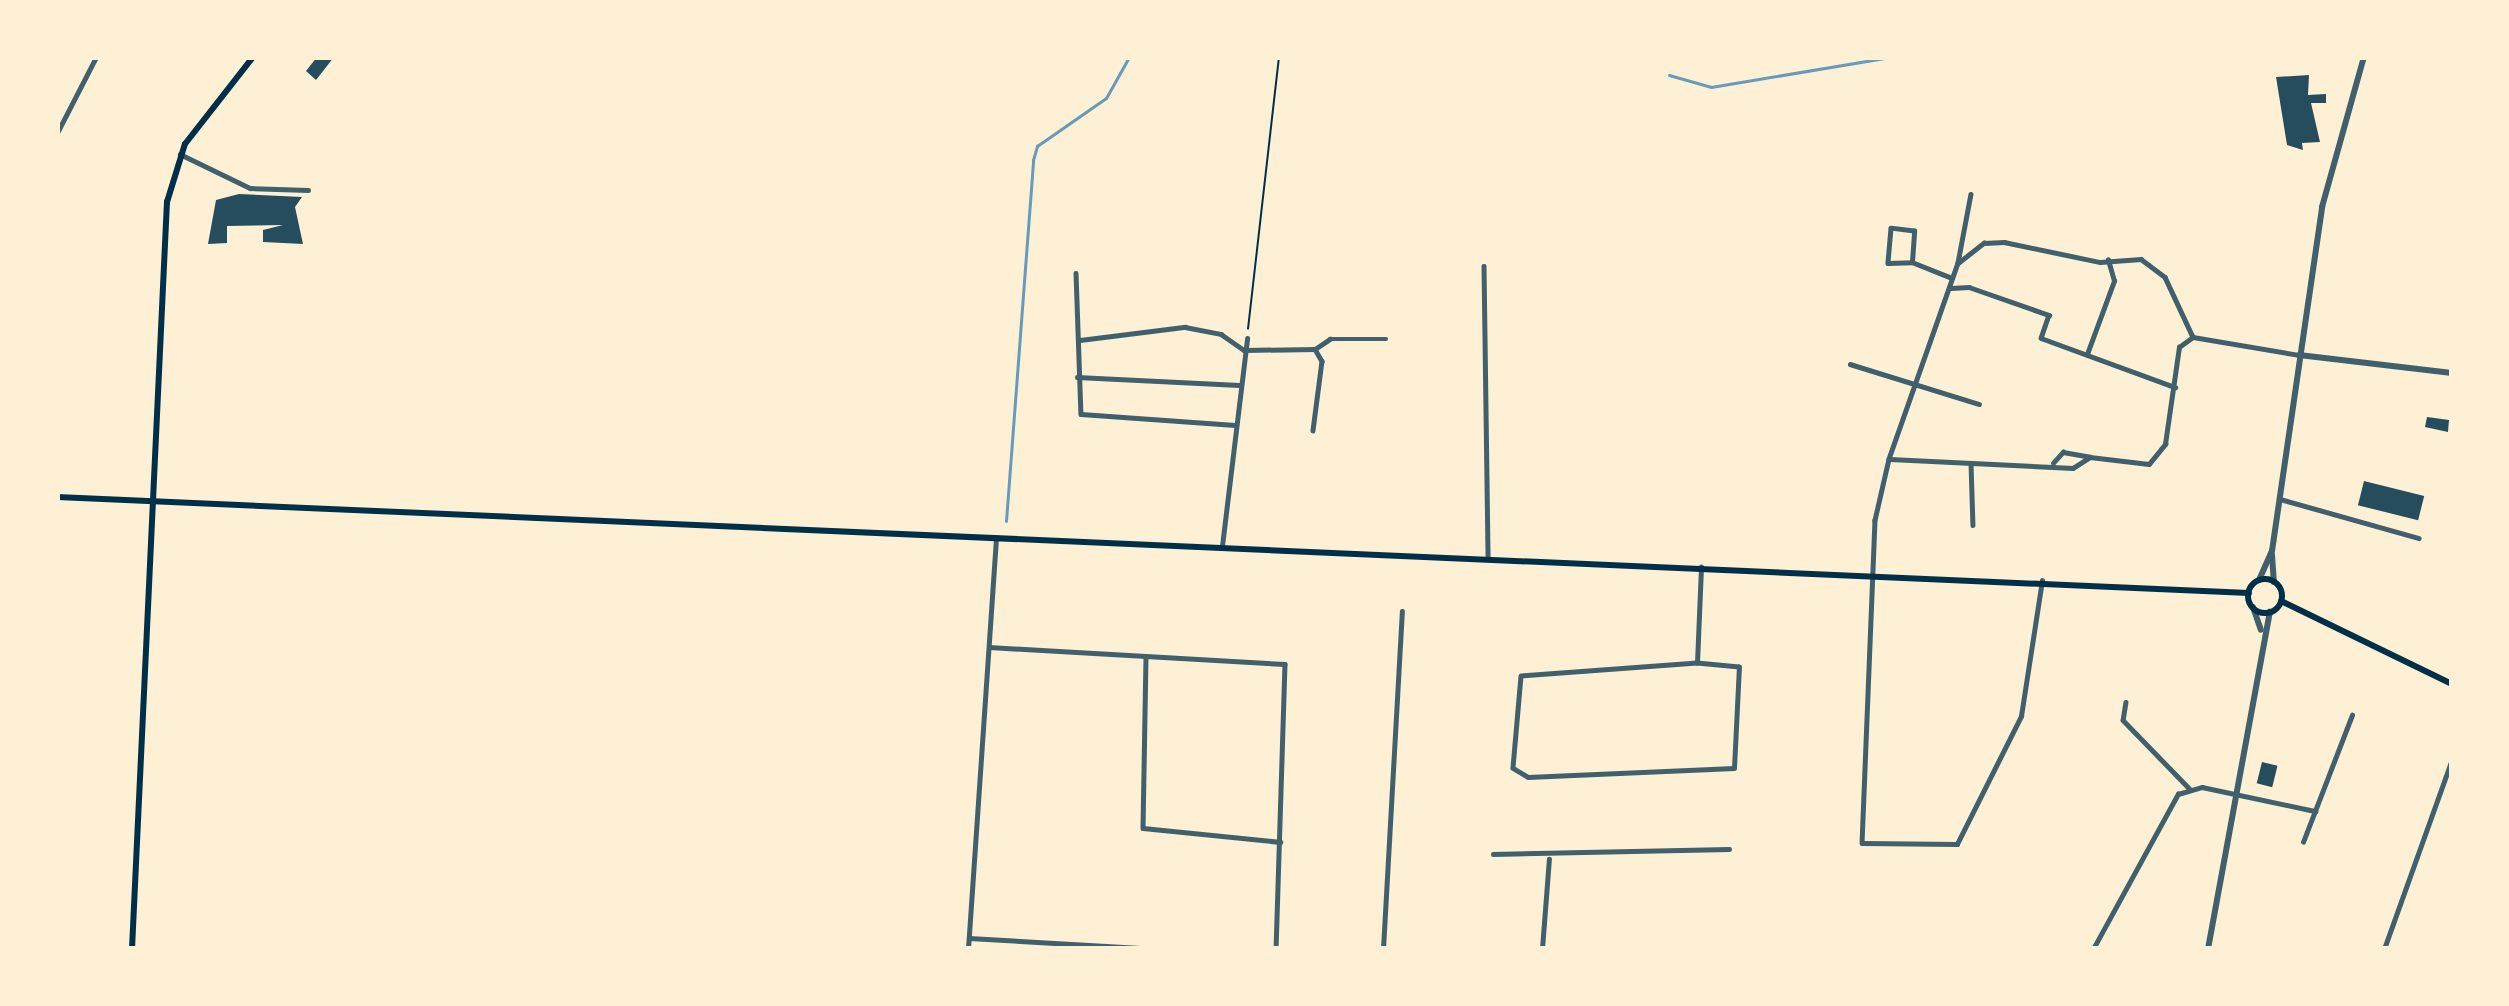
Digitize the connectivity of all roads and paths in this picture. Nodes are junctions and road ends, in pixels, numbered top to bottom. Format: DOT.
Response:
graph roads {
  1 [pos="96,57"];
  2 [pos="253,57"];
  3 [pos="1280,57"];
  4 [pos="2364,57"];
  5 [pos="57,133"];
  6 [pos="180,154"];
  7 [pos="308,190"];
  8 [pos="1970,194"];
  9 [pos="2108,260"];
  10 [pos="1912,262"];
  11 [pos="1958,263"];
  12 [pos="1484,266"];
  13 [pos="1076,273"];
  14 [pos="1952,278"];
  15 [pos="1948,289"];
  16 [pos="2193,337"];
  17 [pos="1247,339"];
  18 [pos="1386,339"];
  19 [pos="1080,340"];
  20 [pos="1315,349"];
  21 [pos="1244,350"];
  22 [pos="2087,354"];
  23 [pos="2299,355"];
  24 [pos="1850,364"];
  25 [pos="2452,373"];
  26 [pos="1075,376"];
  27 [pos="1240,385"];
  28 [pos="1915,385"];
  29 [pos="2175,387"];
  30 [pos="1979,404"];
  31 [pos="1235,425"];
  32 [pos="1313,430"];
  33 [pos="2090,457"];
  34 [pos="1889,459"];
  35 [pos="1971,463"];
  36 [pos="2052,464"];
  37 [pos="57,497"];
  38 [pos="2280,499"];
  39 [pos="157,502"];
  40 [pos="1973,525"];
  41 [pos="2419,538"];
  42 [pos="996,539"];
  43 [pos="1222,546"];
  44 [pos="2272,551"];
  45 [pos="1488,557"];
  46 [pos="1701,566"];
  47 [pos="1873,574"];
  48 [pos="2259,580"];
  49 [pos="2042,581"];
  50 [pos="2274,582"];
  51 [pos="2249,593"];
  52 [pos="2282,601"];
  53 [pos="2253,607"];
  54 [pos="1402,612"];
  55 [pos="2270,612"];
  56 [pos="2261,633"];
  57 [pos="989,647"];
  58 [pos="1146,657"];
  59 [pos="1697,663"];
  60 [pos="2452,684"];
  61 [pos="2126,702"];
  62 [pos="2352,715"];
  63 [pos="2452,759"];
  64 [pos="2189,788"];
  65 [pos="2236,793"];
  66 [pos="2314,812"];
  67 [pos="1280,842"];
  68 [pos="2303,842"];
  69 [pos="1729,849"];
  70 [pos="1493,854"];
  71 [pos="1550,858"];
  72 [pos="969,938"];
  73 [pos="132,949"];
  74 [pos="968,949"];
  75 [pos="1162,949"];
  76 [pos="1276,949"];
  77 [pos="1384,949"];
  78 [pos="1542,949"];
  79 [pos="2092,949"];
  80 [pos="2207,949"];
  81 [pos="2384,949"];
  1 -- 5 [label="street"];
  2 -- 6 [label="main road"];
  3 -- 17 [label="path"];
  4 -- 23 [label="street"];
  6 -- 7 [label="street"];
  6 -- 39 [label="main road"];
  8 -- 11 [label="street"];
  9 -- 11 [label="street"];
  9 -- 16 [label="street"];
  9 -- 22 [label="street"];
  10 -- 10 [label="street"];
  10 -- 14 [label="street"];
  11 -- 14 [label="street"];
  12 -- 45 [label="street"];
  13 -- 19 [label="street"];
  14 -- 15 [label="street"];
  15 -- 22 [label="street"];
  15 -- 28 [label="street"];
  16 -- 23 [label="street"];
  16 -- 29 [label="street"];
  17 -- 21 [label="street"];
  18 -- 20 [label="street"];
  19 -- 21 [label="street"];
  19 -- 26 [label="street"];
  20 -- 21 [label="street"];
  20 -- 32 [label="street"];
  21 -- 27 [label="street"];
  22 -- 29 [label="street"];
  23 -- 25 [label="street"];
  23 -- 38 [label="street"];
  24 -- 28 [label="street"];
  26 -- 27 [label="street"];
  26 -- 31 [label="street"];
  27 -- 31 [label="street"];
  28 -- 30 [label="street"];
  28 -- 34 [label="street"];
  29 -- 33 [label="street"];
  31 -- 43 [label="street"];
  33 -- 36 [label="street"];
  33 -- 36 [label="street"];
  34 -- 35 [label="street"];
  34 -- 47 [label="street"];
  35 -- 36 [label="street"];
  35 -- 40 [label="street"];
  37 -- 39 [label="main road"];
  38 -- 41 [label="street"];
  38 -- 44 [label="street"];
  39 -- 42 [label="main road"];
  39 -- 73 [label="main road"];
  42 -- 43 [label="main road"];
  42 -- 57 [label="street"];
  43 -- 45 [label="main road"];
  44 -- 48 [label="street"];
  44 -- 50 [label="street"];
  45 -- 46 [label="main road"];
  46 -- 47 [label="main road"];
  46 -- 59 [label="street"];
  47 -- 49 [label="main road"];
  47 -- 49 [label="street"];
  48 -- 50 [label="main road"];
  48 -- 51 [label="main road"];
  49 -- 51 [label="main road"];
  50 -- 52 [label="main road"];
  51 -- 53 [label="main road"];
  52 -- 55 [label="main road"];
  52 -- 60 [label="main road"];
  53 -- 55 [label="main road"];
  53 -- 56 [label="street"];
  54 -- 77 [label="street"];
  55 -- 56 [label="street"];
  56 -- 65 [label="street"];
  57 -- 58 [label="street"];
  57 -- 72 [label="street"];
  58 -- 67 [label="street"];
  58 -- 67 [label="street"];
  59 -- 59 [label="street"];
  61 -- 64 [label="street"];
  62 -- 66 [label="street"];
  63 -- 81 [label="street"];
  64 -- 65 [label="street"];
  64 -- 79 [label="street"];
  65 -- 66 [label="street"];
  65 -- 80 [label="street"];
  66 -- 68 [label="street"];
  67 -- 76 [label="street"];
  69 -- 71 [label="street"];
  70 -- 71 [label="street"];
  71 -- 78 [label="street"];
  72 -- 74 [label="street"];
  72 -- 75 [label="street"];
}
